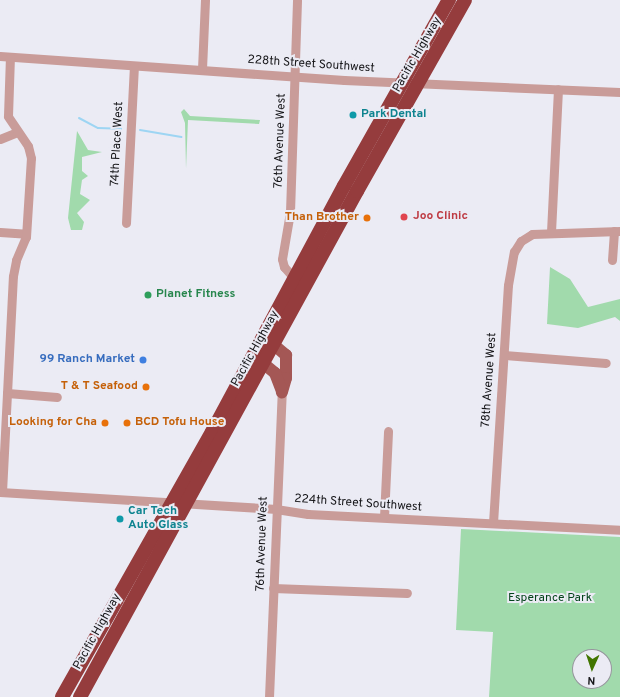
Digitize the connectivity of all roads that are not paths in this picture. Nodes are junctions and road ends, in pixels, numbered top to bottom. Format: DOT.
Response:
graph roads {
  1 [pos="206,0"];
  2 [pos="297,0"];
  3 [pos="449,0"];
  4 [pos="465,0"];
  5 [pos="0,56"];
  6 [pos="10,57"];
  7 [pos="134,66"];
  8 [pos="202,69"];
  9 [pos="295,76"];
  10 [pos="403,82"];
  11 [pos="421,82"];
  12 [pos="558,89"];
  13 [pos="620,92"];
  14 [pos="17,132"];
  15 [pos="0,139"];
  16 [pos="126,223"];
  17 [pos="617,231"];
  18 [pos="0,232"];
  19 [pos="550,232"];
  20 [pos="26,234"];
  21 [pos="612,260"];
  22 [pos="294,278"];
  23 [pos="274,345"];
  24 [pos="505,355"];
  25 [pos="606,363"];
  26 [pos="264,364"];
  27 [pos="282,392"];
  28 [pos="7,393"];
  29 [pos="57,397"];
  30 [pos="388,430"];
  31 [pos="1,492"];
  32 [pos="178,503"];
  33 [pos="265,508"];
  34 [pos="276,509"];
  35 [pos="384,517"];
  36 [pos="493,523"];
  37 [pos="276,530"];
  38 [pos="620,530"];
  39 [pos="273,588"];
  40 [pos="408,593"];
  41 [pos="66,694"];
  42 [pos="80,697"];
  43 [pos="269,697"];
  1 -- 8 [label="street"];
  2 -- 9 [label="street, 76th Avenue West"];
  3 -- 10 [label="highway, Pacific Highway"];
  4 -- 11 [label="highway, Pacific Highway"];
  5 -- 6 [label="street, 228th Street Southwest"];
  6 -- 7 [label="street, 228th Street Southwest"];
  6 -- 14 [label="street"];
  7 -- 8 [label="street, 228th Street Southwest"];
  7 -- 16 [label="street, 74th Place West"];
  8 -- 9 [label="street, 228th Street Southwest"];
  9 -- 10 [label="street, 228th Street Southwest"];
  9 -- 22 [label="street, 76th Avenue West"];
  10 -- 11 [label="street, 228th Street Southwest"];
  10 -- 22 [label="highway, Pacific Highway"];
  11 -- 12 [label="street, 228th Street Southwest"];
  11 -- 23 [label="highway, Pacific Highway"];
  12 -- 13 [label="street, 228th Street Southwest"];
  12 -- 19 [label="street"];
  14 -- 15 [label="street"];
  14 -- 20 [label="street"];
  17 -- 19 [label="street"];
  17 -- 21 [label="street"];
  18 -- 20 [label="street"];
  19 -- 24 [label="street, 78th Avenue West"];
  20 -- 28 [label="street"];
  22 -- 32 [label="highway, Pacific Highway"];
  23 -- 26 [label="highway, Pacific Highway"];
  23 -- 27 [label="main road"];
  24 -- 25 [label="street"];
  24 -- 36 [label="street, 78th Avenue West"];
  26 -- 27 [label="main road"];
  26 -- 32 [label="highway, Pacific Highway"];
  27 -- 34 [label="street, 76th Avenue West"];
  28 -- 29 [label="street"];
  28 -- 31 [label="street"];
  30 -- 35 [label="street"];
  31 -- 32 [label="street, 224th Street Southwest"];
  32 -- 33 [label="street, 224th Street Southwest"];
  32 -- 41 [label="highway, Pacific Highway"];
  32 -- 42 [label="highway, Pacific Highway"];
  33 -- 34 [label="street, 224th Street Southwest"];
  33 -- 37 [label="street"];
  34 -- 35 [label="street, 224th Street Southwest"];
  34 -- 37 [label="street, 76th Avenue West"];
  35 -- 36 [label="street, 224th Street Southwest"];
  36 -- 38 [label="street, 224th Street Southwest"];
  37 -- 39 [label="street, 76th Avenue West"];
  39 -- 40 [label="street"];
  39 -- 43 [label="street, 76th Avenue West"];
}
